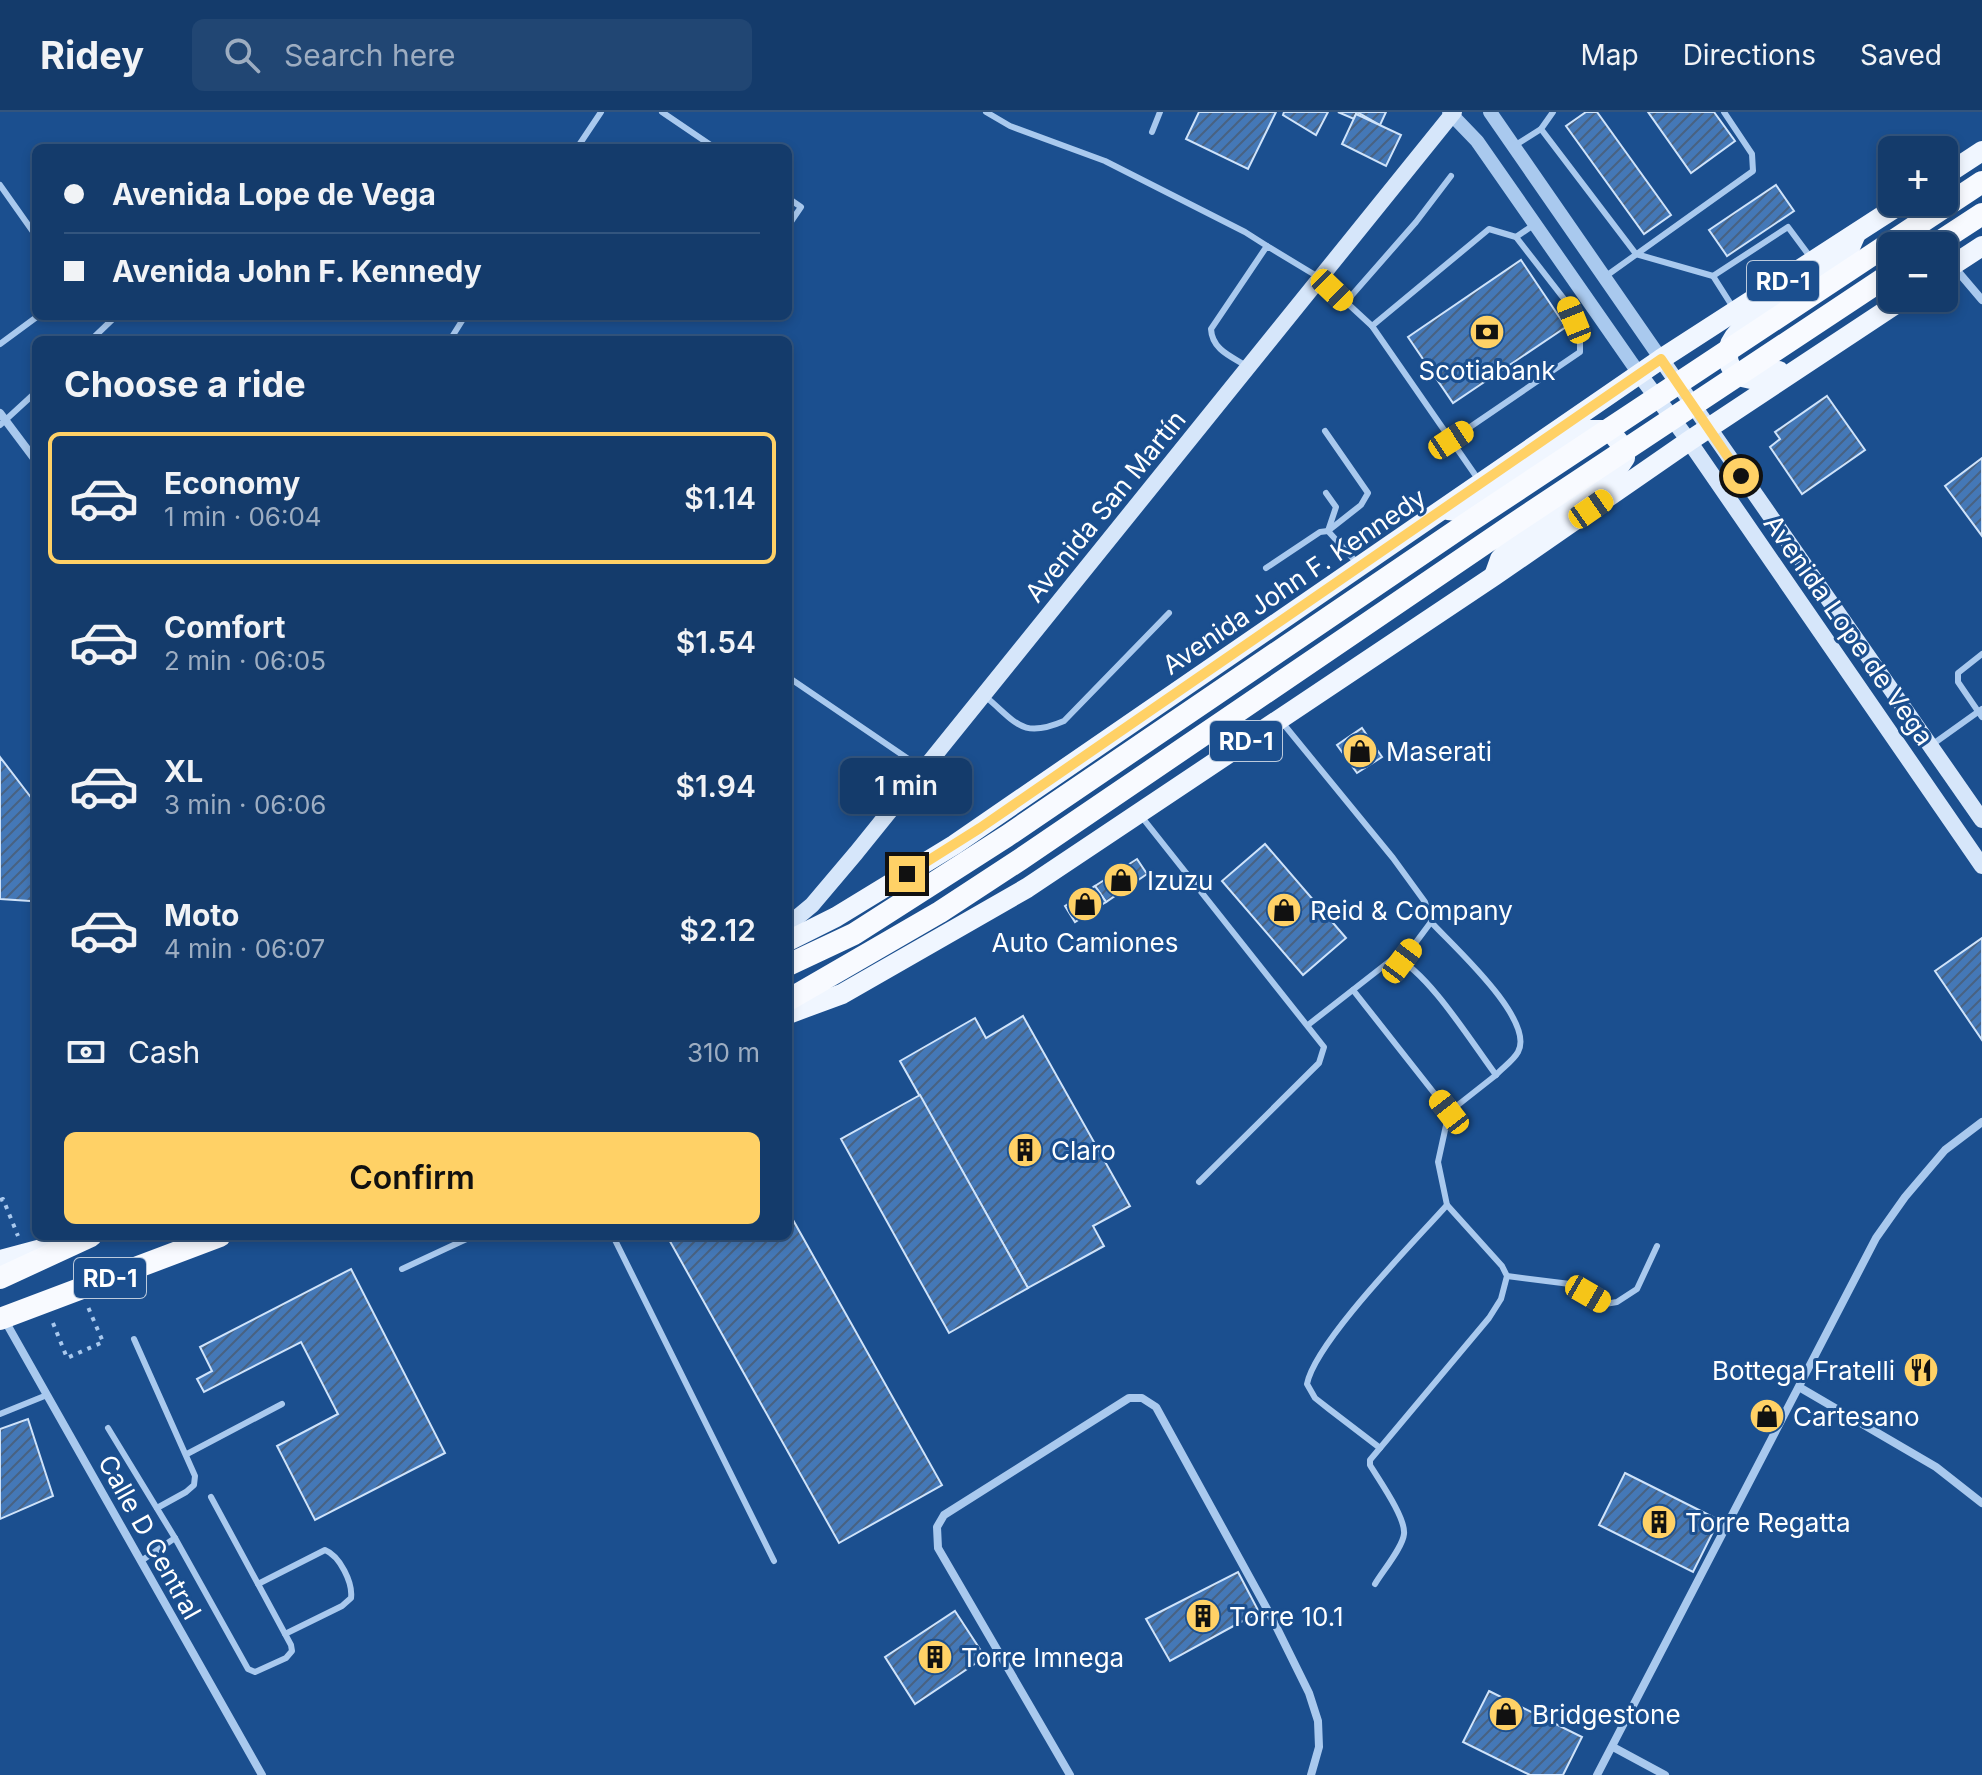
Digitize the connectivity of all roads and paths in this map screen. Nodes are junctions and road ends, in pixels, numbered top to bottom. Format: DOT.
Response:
graph roads {
  1 [pos="601,112"];
  2 [pos="662,112"];
  3 [pos="986,112"];
  4 [pos="1160,112"];
  5 [pos="1490,112"];
  6 [pos="1553,112"];
  7 [pos="1724,112"];
  8 [pos="1452,113"];
  9 [pos="1541,129"];
  10 [pos="1152,132"];
  11 [pos="580,144"];
  12 [pos="709,144"];
  13 [pos="1514,146"];
  14 [pos="1982,151"];
  15 [pos="1958,167"];
  16 [pos="1451,176"];
  17 [pos="1982,182"];
  18 [pos="0,185"];
  19 [pos="792,201"];
  20 [pos="1982,214"];
  21 [pos="1883,216"];
  22 [pos="792,220"];
  23 [pos="1535,224"];
  24 [pos="32,230"];
  25 [pos="1954,232"];
  26 [pos="1857,233"];
  27 [pos="1516,237"];
  28 [pos="1267,246"];
  29 [pos="1982,246"];
  30 [pos="1636,254"];
  31 [pos="1813,261"];
  32 [pos="1958,262"];
  33 [pos="1713,276"];
  34 [pos="1604,277"];
  35 [pos="1958,277"];
  36 [pos="1320,278"];
  37 [pos="1878,282"];
  38 [pos="1982,300"];
  39 [pos="1345,303"];
  40 [pos="1878,303"];
  41 [pos="1735,311"];
  42 [pos="1882,312"];
  43 [pos="33,320"];
  44 [pos="112,320"];
  45 [pos="1372,326"];
  46 [pos="95,336"];
  47 [pos="0,344"];
  48 [pos="1661,359"];
  49 [pos="1248,367"];
  50 [pos="1640,375"];
  51 [pos="32,395"];
  52 [pos="2,420"];
  53 [pos="1708,428"];
  54 [pos="1325,431"];
  55 [pos="1451,440"];
  56 [pos="1689,441"];
  57 [pos="32,456"];
  58 [pos="1480,482"];
  59 [pos="1326,493"];
  60 [pos="1444,509"];
  61 [pos="1328,531"];
  62 [pos="1361,567"];
  63 [pos="1266,568"];
  64 [pos="1494,576"];
  65 [pos="1169,613"];
  66 [pos="1982,654"];
  67 [pos="792,680"];
  68 [pos="983,695"];
  69 [pos="1981,713"];
  70 [pos="1279,718"];
  71 [pos="1930,746"];
  72 [pos="923,769"];
  73 [pos="1138,813"];
  74 [pos="1982,820"];
  75 [pos="1982,866"];
  76 [pos="792,922"];
  77 [pos="1431,922"];
  78 [pos="792,939"];
  79 [pos="1402,961"];
  80 [pos="792,963"];
  81 [pos="1353,990"];
  82 [pos="792,998"];
  83 [pos="792,1013"];
  84 [pos="1308,1025"];
  85 [pos="1496,1075"];
  86 [pos="1449,1112"];
  87 [pos="1982,1122"];
  88 [pos="1199,1182"];
  89 [pos="1447,1205"];
  90 [pos="77,1240"];
  91 [pos="82,1240"];
  92 [pos="210,1240"];
  93 [pos="464,1240"];
  94 [pos="615,1240"];
  95 [pos="1657,1246"];
  96 [pos="0,1260"];
  97 [pos="402,1269"];
  98 [pos="1507,1276"];
  99 [pos="0,1278"];
  100 [pos="80,1290"];
  101 [pos="2,1319"];
  102 [pos="134,1339"];
  103 [pos="67,1358"];
  104 [pos="1799,1387"];
  105 [pos="47,1395"];
  106 [pos="282,1404"];
  107 [pos="0,1414"];
  108 [pos="108,1428"];
  109 [pos="1380,1448"];
  110 [pos="187,1454"];
  111 [pos="211,1497"];
  112 [pos="1982,1503"];
  113 [pos="157,1508"];
  114 [pos="175,1538"];
  115 [pos="141,1561"];
  116 [pos="774,1561"];
  117 [pos="258,1584"];
  118 [pos="1375,1584"];
  119 [pos="285,1634"];
  120 [pos="1613,1747"];
  121 [pos="262,1775"];
  122 [pos="1070,1775"];
  123 [pos="1311,1775"];
  124 [pos="1597,1775"];
  125 [pos="1665,1775"];
  1 -- 11 [label="lane"];
  2 -- 12 [label="lane"];
  3 -- 28 [label="lane"];
  4 -- 10 [label="lane"];
  5 -- 13 [label="street, Avenida Lope de Vega"];
  6 -- 9 [label="lane"];
  7 -- 30 [label="lane"];
  8 -- 23 [label="street, Avenida Lope de Vega"];
  8 -- 36 [label="main road, Avenida San Martín"];
  9 -- 13 [label="lane"];
  9 -- 30 [label="lane"];
  13 -- 34 [label="street, Avenida Lope de Vega"];
  14 -- 15 [label="main road"];
  16 -- 39 [label="lane"];
  17 -- 80 [label="highway, RD-1"];
  18 -- 24 [label="lane"];
  19 -- 22 [label="lane"];
  20 -- 25 [label="highway"];
  21 -- 26 [label="main road, Avenida John F. Kennedy / RD-1"];
  23 -- 27 [label="lane"];
  23 -- 50 [label="street, Avenida Lope de Vega"];
  26 -- 31 [label="main road, Avenida John F. Kennedy / RD-1"];
  26 -- 40 [label="main road"];
  27 -- 45 [label="lane"];
  27 -- 55 [label="lane"];
  28 -- 36 [label="lane"];
  28 -- 49 [label="lane"];
  29 -- 32 [label="main road"];
  30 -- 33 [label="lane"];
  30 -- 34 [label="lane"];
  31 -- 33 [label="lane"];
  31 -- 41 [label="main road, Avenida John F. Kennedy / RD-1"];
  33 -- 41 [label="lane"];
  34 -- 48 [label="street, Avenida Lope de Vega"];
  35 -- 38 [label="street"];
  36 -- 39 [label="lane"];
  36 -- 49 [label="main road, Avenida San Martín"];
  37 -- 82 [label="highway, RD-1"];
  39 -- 45 [label="lane"];
  41 -- 48 [label="main road, Avenida John F. Kennedy / RD-1"];
  42 -- 53 [label="main road, RD-1"];
  43 -- 47 [label="lane"];
  44 -- 46 [label="lane"];
  45 -- 55 [label="lane"];
  48 -- 50 [label="main road, Avenida John F. Kennedy / RD-1"];
  48 -- 53 [label="main road, Avenida Lope de Vega"];
  49 -- 68 [label="main road, Avenida San Martín"];
  50 -- 56 [label="main road, Avenida Lope de Vega"];
  50 -- 58 [label="main road, Avenida John F. Kennedy / RD-1"];
  51 -- 52 [label="lane"];
  52 -- 57 [label="street"];
  53 -- 56 [label="main road, RD-1"];
  53 -- 71 [label="main road, Avenida Lope de Vega"];
  54 -- 61 [label="lane"];
  55 -- 58 [label="lane"];
  56 -- 64 [label="main road, RD-1"];
  56 -- 75 [label="main road, Avenida Lope de Vega"];
  58 -- 60 [label="main road, Avenida John F. Kennedy / RD-1"];
  59 -- 61 [label="lane"];
  60 -- 62 [label="main road, Avenida John F. Kennedy / RD-1"];
  60 -- 64 [label="main road"];
  61 -- 62 [label="lane"];
  61 -- 63 [label="lane"];
  62 -- 78 [label="main road, Avenida John F. Kennedy / RD-1"];
  64 -- 70 [label="main road, RD-1"];
  65 -- 68 [label="lane"];
  66 -- 69 [label="lane"];
  67 -- 72 [label="lane"];
  68 -- 72 [label="main road, Avenida San Martín"];
  69 -- 71 [label="lane"];
  70 -- 73 [label="main road, RD-1"];
  70 -- 77 [label="lane"];
  71 -- 74 [label="main road, Avenida Lope de Vega"];
  72 -- 76 [label="main road, Avenida San Martín"];
  73 -- 83 [label="main road, RD-1"];
  73 -- 84 [label="lane"];
  77 -- 79 [label="lane"];
  77 -- 85 [label="lane"];
  79 -- 81 [label="lane"];
  79 -- 85 [label="lane"];
  81 -- 84 [label="lane"];
  81 -- 86 [label="lane"];
  84 -- 88 [label="lane"];
  85 -- 86 [label="lane"];
  86 -- 89 [label="lane"];
  87 -- 104 [label="street"];
  89 -- 98 [label="lane"];
  89 -- 109 [label="lane"];
  90 -- 96 [label="main road, RD-1"];
  91 -- 99 [label="highway, RD-1"];
  92 -- 100 [label="highway, RD-1"];
  93 -- 97 [label="lane"];
  94 -- 116 [label="lane"];
  95 -- 98 [label="lane"];
  98 -- 109 [label="lane"];
  100 -- 101 [label="highway, RD-1"];
  100 -- 103 [label="path"];
  101 -- 105 [label="street, Calle D Central"];
  102 -- 110 [label="lane"];
  104 -- 112 [label="street"];
  104 -- 120 [label="street"];
  105 -- 107 [label="lane"];
  105 -- 115 [label="street, Calle D Central"];
  106 -- 110 [label="lane"];
  108 -- 113 [label="lane"];
  109 -- 118 [label="lane"];
  110 -- 113 [label="lane"];
  111 -- 117 [label="lane"];
  113 -- 114 [label="lane"];
  114 -- 115 [label="lane"];
  114 -- 119 [label="lane"];
  115 -- 121 [label="street, Calle D Central"];
  117 -- 119 [label="lane"];
  117 -- 119 [label="lane"];
  120 -- 124 [label="street"];
  120 -- 125 [label="street"];
  122 -- 123 [label="street"];
}
